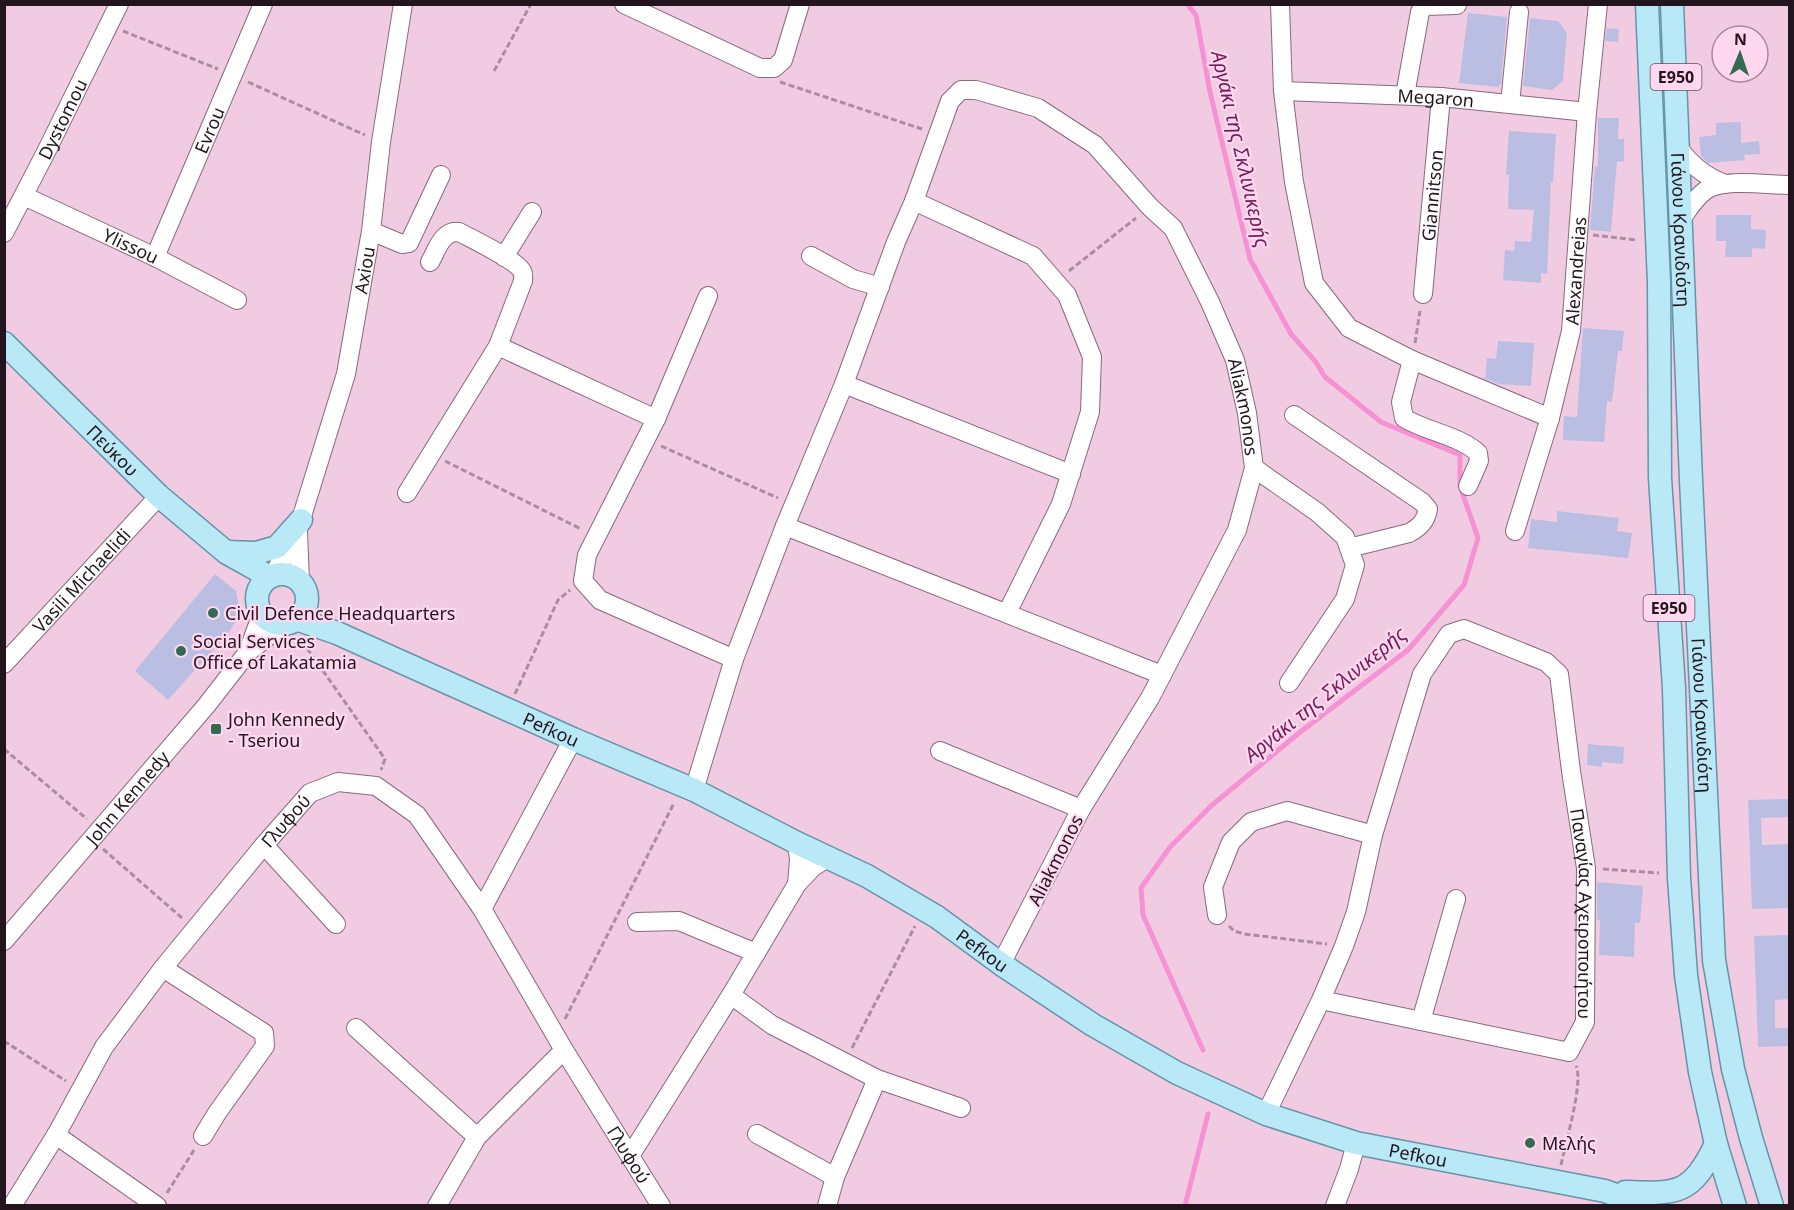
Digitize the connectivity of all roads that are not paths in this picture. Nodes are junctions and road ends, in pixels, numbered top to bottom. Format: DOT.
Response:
graph roads {
  1 [pos="119,4"];
  2 [pos="263,4"];
  3 [pos="403,4"];
  4 [pos="624,4"];
  5 [pos="800,4"];
  6 [pos="1280,4"];
  7 [pos="1598,4"];
  8 [pos="1647,4"];
  9 [pos="1672,4"];
  10 [pos="1457,5"];
  11 [pos="1519,12"];
  12 [pos="1283,91"];
  13 [pos="1405,95"];
  14 [pos="1441,97"];
  15 [pos="1510,104"];
  16 [pos="1587,112"];
  17 [pos="1679,149"];
  18 [pos="441,175"];
  19 [pos="1725,184"];
  20 [pos="1790,185"];
  21 [pos="24,196"];
  22 [pos="914,201"];
  23 [pos="532,212"];
  24 [pos="1682,218"];
  25 [pos="371,231"];
  26 [pos="4,233"];
  27 [pos="811,256"];
  28 [pos="155,257"];
  29 [pos="504,257"];
  30 [pos="430,262"];
  31 [pos="880,287"];
  32 [pos="1423,294"];
  33 [pos="708,296"];
  34 [pos="237,300"];
  35 [pos="4,343"];
  36 [pos="498,346"];
  37 [pos="1412,360"];
  38 [pos="844,384"];
  39 [pos="1294,415"];
  40 [pos="656,418"];
  41 [pos="1550,418"];
  42 [pos="1254,468"];
  43 [pos="1071,474"];
  44 [pos="1468,486"];
  45 [pos="407,493"];
  46 [pos="159,496"];
  47 [pos="299,524"];
  48 [pos="785,526"];
  49 [pos="1515,531"];
  50 [pos="1349,548"];
  51 [pos="226,553"];
  52 [pos="304,589"];
  53 [pos="266,590"];
  54 [pos="1007,613"];
  55 [pos="290,622"];
  56 [pos="337,633"];
  57 [pos="8,651"];
  58 [pos="248,652"];
  59 [pos="734,659"];
  60 [pos="1162,675"];
  61 [pos="1289,683"];
  62 [pos="573,739"];
  63 [pos="940,752"];
  64 [pos="688,788"];
  65 [pos="1081,809"];
  66 [pos="1373,835"];
  67 [pos="797,843"];
  68 [pos="264,845"];
  69 [pos="830,857"];
  70 [pos="797,884"];
  71 [pos="1456,899"];
  72 [pos="482,909"];
  73 [pos="1217,915"];
  74 [pos="637,922"];
  75 [pos="336,924"];
  76 [pos="4,941"];
  77 [pos="756,953"];
  78 [pos="1001,964"];
  79 [pos="163,968"];
  80 [pos="731,995"];
  81 [pos="1321,1000"];
  82 [pos="1421,1021"];
  83 [pos="356,1028"];
  84 [pos="560,1043"];
  85 [pos="877,1079"];
  86 [pos="961,1108"];
  87 [pos="1266,1114"];
  88 [pos="757,1134"];
  89 [pos="56,1136"];
  90 [pos="203,1136"];
  91 [pos="477,1137"];
  92 [pos="1356,1143"];
  93 [pos="1716,1144"];
  94 [pos="630,1156"];
  95 [pos="835,1177"];
  96 [pos="1605,1191"];
  97 [pos="161,1201"];
  98 [pos="1770,1205"];
  99 [pos="12,1206"];
  100 [pos="437,1206"];
  101 [pos="662,1206"];
  102 [pos="827,1206"];
  103 [pos="1335,1206"];
  104 [pos="1645,1206"];
  105 [pos="1735,1206"];
  1 -- 21 [label="street, Dystomou"];
  2 -- 28 [label="street, Evrou"];
  3 -- 25 [label="street, Axiou"];
  4 -- 5 [label="street"];
  6 -- 12 [label="street"];
  7 -- 16 [label="street, Alexandreias"];
  8 -- 93 [label="main road, Γιάνου Κρανιδιότη / E950"];
  9 -- 17 [label="main road, Γιάνου Κρανιδιότη / E950"];
  10 -- 13 [label="street"];
  11 -- 15 [label="street"];
  12 -- 13 [label="street, Megaron"];
  12 -- 37 [label="street"];
  13 -- 14 [label="street, Megaron"];
  14 -- 15 [label="street, Megaron"];
  14 -- 32 [label="street, Giannitson"];
  15 -- 16 [label="street, Megaron"];
  16 -- 41 [label="street, Alexandreias"];
  17 -- 19 [label="street"];
  17 -- 24 [label="main road, Γιάνου Κρανιδιότη / E950"];
  18 -- 25 [label="street"];
  19 -- 20 [label="street"];
  19 -- 24 [label="street"];
  21 -- 26 [label="street, Dystomou"];
  21 -- 28 [label="street, Ylissou"];
  22 -- 31 [label="street, Aliakmonos"];
  22 -- 42 [label="street, Aliakmonos"];
  22 -- 43 [label="street"];
  23 -- 29 [label="street"];
  24 -- 98 [label="main road, Γιάνου Κρανιδιότη / E950"];
  25 -- 47 [label="street, Axiou"];
  27 -- 31 [label="street"];
  28 -- 34 [label="street, Ylissou"];
  29 -- 30 [label="street"];
  29 -- 36 [label="street"];
  31 -- 38 [label="street, Aliakmonos"];
  33 -- 40 [label="street"];
  35 -- 46 [label="main road, Πεύκου"];
  36 -- 40 [label="street"];
  36 -- 45 [label="street"];
  37 -- 41 [label="street"];
  37 -- 44 [label="street"];
  38 -- 43 [label="street"];
  38 -- 48 [label="street, Aliakmonos"];
  39 -- 50 [label="street"];
  40 -- 59 [label="street"];
  41 -- 49 [label="street, Alexandreias"];
  42 -- 50 [label="street"];
  42 -- 60 [label="street, Aliakmonos"];
  43 -- 54 [label="street"];
  46 -- 51 [label="main road, Πεύκου"];
  46 -- 57 [label="street, Vasili Michaelidi"];
  47 -- 51 [label="main road"];
  47 -- 52 [label="street, Axiou"];
  47 -- 53 [label="street, Axiou"];
  48 -- 54 [label="street"];
  48 -- 59 [label="street, Aliakmonos"];
  50 -- 61 [label="street"];
  51 -- 53 [label="main road, Pefkou"];
  52 -- 53 [label="main road, Pefkou"];
  52 -- 55 [label="main road"];
  52 -- 56 [label="main road, Pefkou"];
  53 -- 55 [label="main road, Pefkou"];
  53 -- 58 [label="street, Axiou"];
  54 -- 60 [label="street"];
  55 -- 56 [label="main road, Pefkou"];
  55 -- 58 [label="street"];
  56 -- 62 [label="main road, Pefkou"];
  58 -- 76 [label="street, John Kennedy"];
  59 -- 64 [label="street, Aliakmonos"];
  60 -- 65 [label="street, Aliakmonos"];
  62 -- 64 [label="main road, Pefkou"];
  62 -- 72 [label="street"];
  63 -- 65 [label="street"];
  64 -- 67 [label="main road, Pefkou"];
  65 -- 78 [label="street, Aliakmonos"];
  66 -- 73 [label="street"];
  66 -- 81 [label="street"];
  66 -- 82 [label="street, Παναγίας Αχειροποιήτου"];
  67 -- 69 [label="main road, Pefkou"];
  67 -- 70 [label="street"];
  68 -- 72 [label="street, Γλυφού"];
  68 -- 75 [label="street"];
  68 -- 79 [label="street, Γλυφού"];
  69 -- 70 [label="street"];
  69 -- 78 [label="main road, Pefkou"];
  70 -- 77 [label="street"];
  71 -- 82 [label="street"];
  72 -- 84 [label="street, Γλυφού"];
  74 -- 77 [label="street"];
  77 -- 80 [label="street"];
  78 -- 87 [label="main road, Pefkou"];
  79 -- 89 [label="street, Γλυφού"];
  79 -- 90 [label="street"];
  80 -- 85 [label="street"];
  80 -- 94 [label="street"];
  81 -- 82 [label="street"];
  81 -- 87 [label="street"];
  83 -- 91 [label="street"];
  84 -- 91 [label="street"];
  84 -- 94 [label="street, Γλυφού"];
  85 -- 86 [label="street"];
  85 -- 95 [label="street"];
  87 -- 92 [label="main road, Pefkou"];
  88 -- 95 [label="street"];
  89 -- 97 [label="street"];
  89 -- 99 [label="street, Γλυφού"];
  91 -- 100 [label="street"];
  92 -- 96 [label="main road, Pefkou"];
  92 -- 103 [label="street"];
  93 -- 96 [label="main road"];
  93 -- 105 [label="main road, Γιάνου Κρανιδιότη / E950"];
  94 -- 101 [label="street, Γλυφού"];
  95 -- 102 [label="street"];
  96 -- 104 [label="main road, Pefkou"];
}
